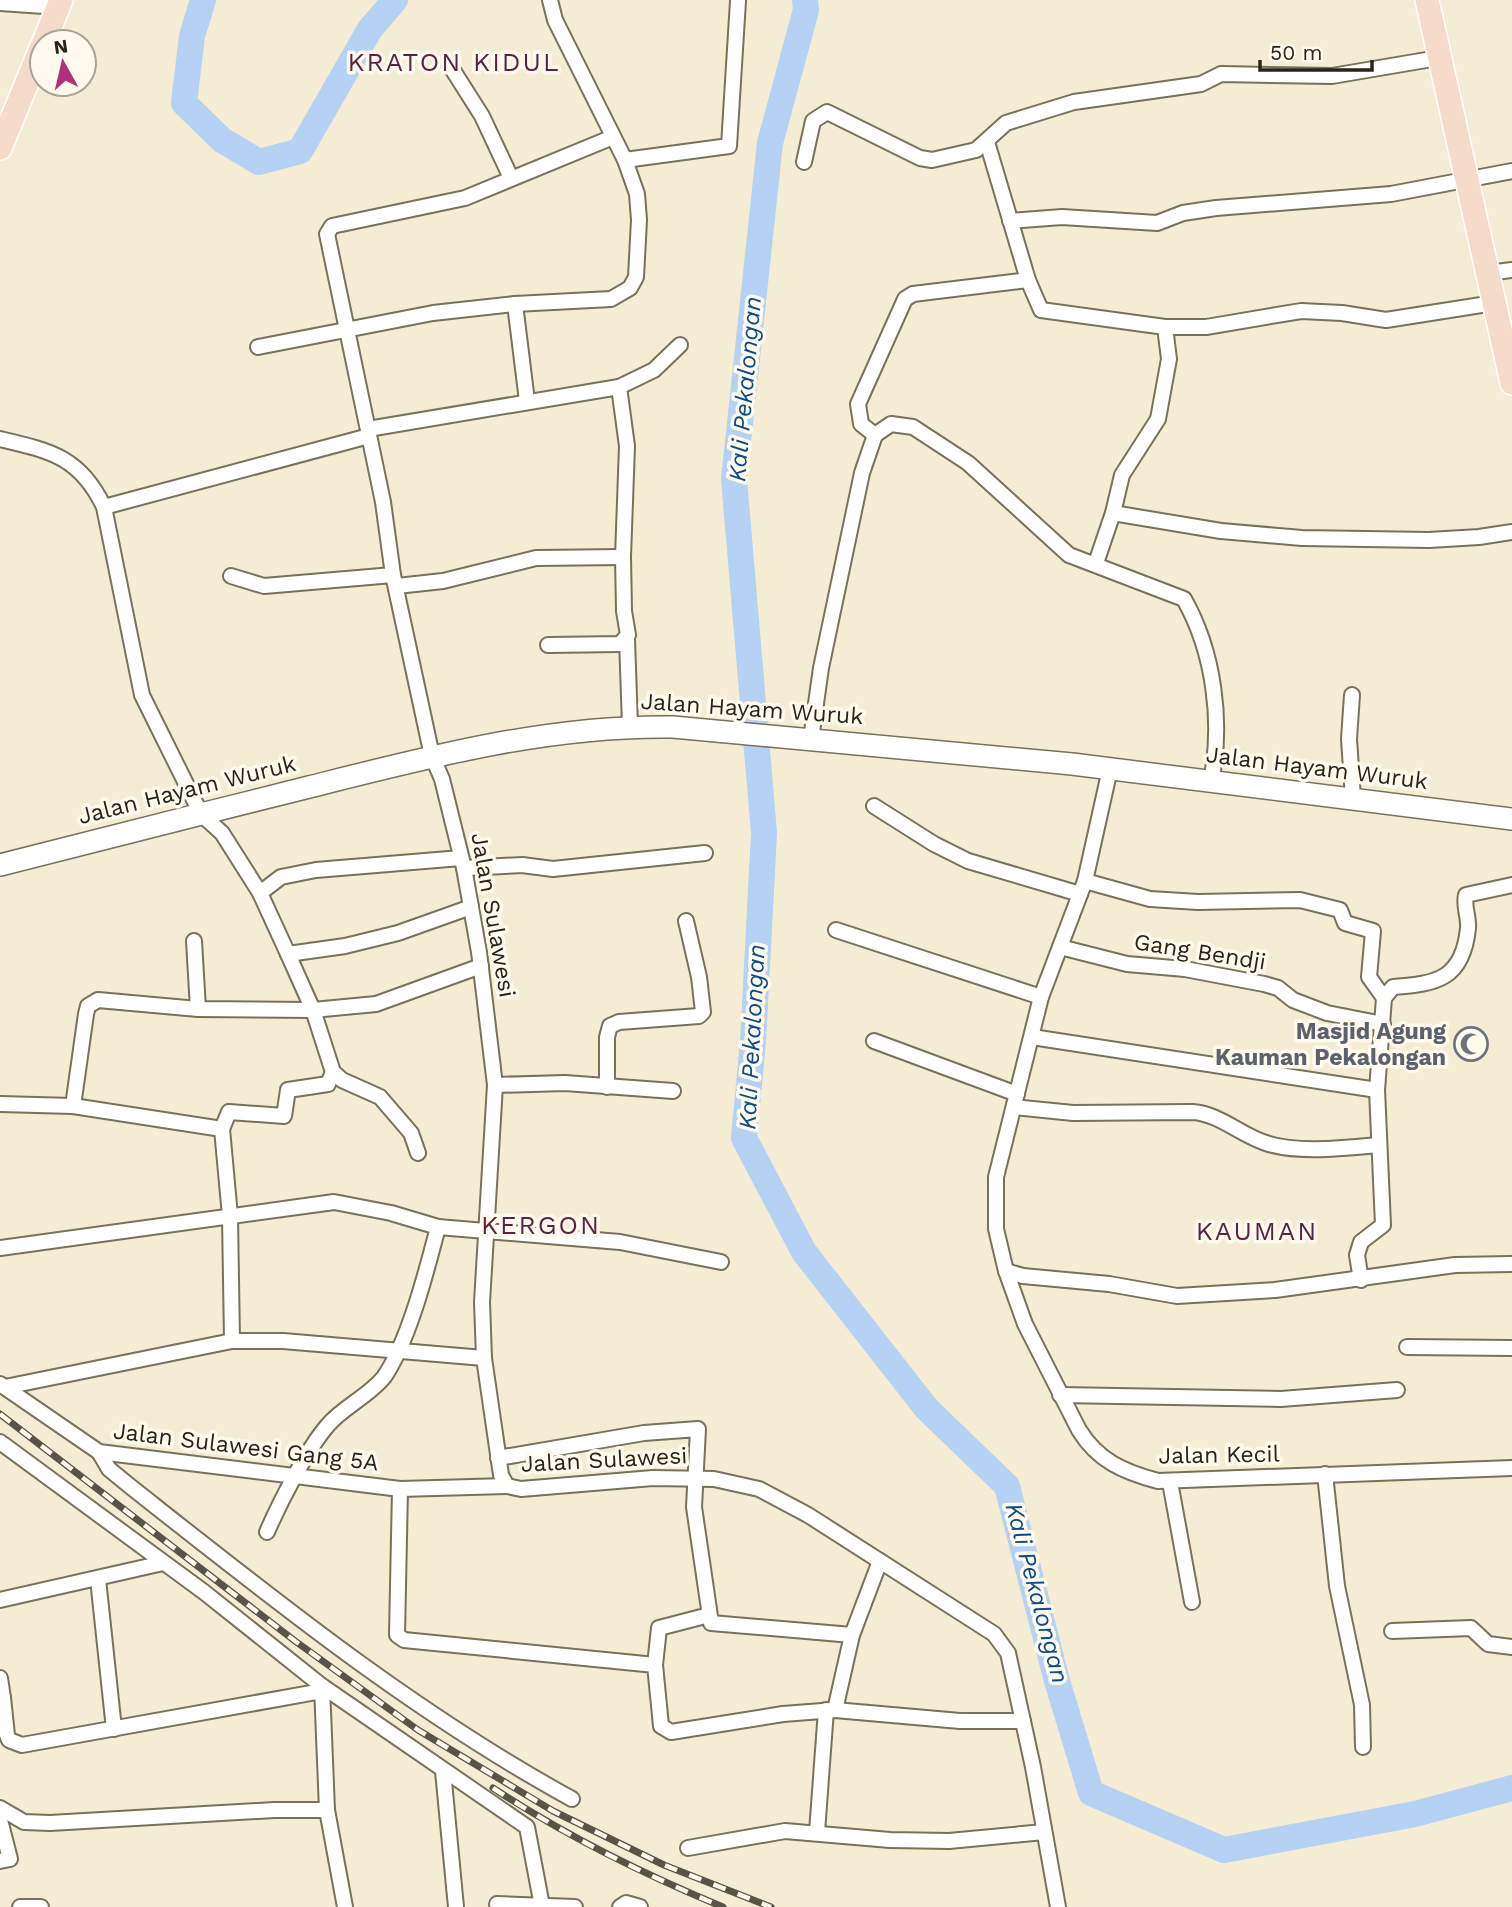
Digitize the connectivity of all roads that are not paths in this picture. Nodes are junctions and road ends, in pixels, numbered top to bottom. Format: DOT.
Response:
graph roads {
  1 [pos="550,0"];
  2 [pos="1427,0"];
  3 [pos="738,1"];
  4 [pos="0,3"];
  5 [pos="60,4"];
  6 [pos="50,28"];
  7 [pos="1438,58"];
  8 [pos="449,64"];
  9 [pos="28,80"];
  10 [pos="613,137"];
  11 [pos="987,142"];
  12 [pos="0,148"];
  13 [pos="625,160"];
  14 [pos="804,162"];
  15 [pos="1512,171"];
  16 [pos="511,178"];
  17 [pos="1465,182"];
  18 [pos="1010,221"];
  19 [pos="1512,270"];
  20 [pos="1488,273"];
  21 [pos="1028,280"];
  22 [pos="1494,303"];
  23 [pos="515,304"];
  24 [pos="1166,327"];
  25 [pos="345,329"];
  26 [pos="680,345"];
  27 [pos="258,347"];
  28 [pos="1512,383"];
  29 [pos="619,387"];
  30 [pos="527,401"];
  31 [pos="368,433"];
  32 [pos="875,435"];
  33 [pos="0,439"];
  34 [pos="104,507"];
  35 [pos="1113,513"];
  36 [pos="1512,532"];
  37 [pos="623,557"];
  38 [pos="1096,563"];
  39 [pos="231,576"];
  40 [pos="395,581"];
  41 [pos="627,639"];
  42 [pos="548,645"];
  43 [pos="1352,695"];
  44 [pos="630,726"];
  45 [pos="808,739"];
  46 [pos="432,756"];
  47 [pos="1110,769"];
  48 [pos="1212,782"];
  49 [pos="1353,798"];
  50 [pos="874,806"];
  51 [pos="201,814"];
  52 [pos="1512,819"];
  53 [pos="705,853"];
  54 [pos="463,863"];
  55 [pos="0,865"];
  56 [pos="1512,885"];
  57 [pos="1082,888"];
  58 [pos="260,893"];
  59 [pos="471,907"];
  60 [pos="686,921"];
  61 [pos="836,930"];
  62 [pos="194,941"];
  63 [pos="1060,947"];
  64 [pos="288,954"];
  65 [pos="481,966"];
  66 [pos="1041,997"];
  67 [pos="1384,998"];
  68 [pos="198,1009"];
  69 [pos="313,1010"];
  70 [pos="1383,1024"];
  71 [pos="1032,1037"];
  72 [pos="873,1041"];
  73 [pos="333,1072"];
  74 [pos="495,1085"];
  75 [pos="607,1087"];
  76 [pos="1377,1090"];
  77 [pos="673,1091"];
  78 [pos="1016,1101"];
  79 [pos="0,1104"];
  80 [pos="73,1106"];
  81 [pos="222,1129"];
  82 [pos="1378,1145"];
  83 [pos="418,1153"];
  84 [pos="230,1216"];
  85 [pos="438,1227"];
  86 [pos="489,1231"];
  87 [pos="0,1248"];
  88 [pos="721,1262"];
  89 [pos="1512,1264"];
  90 [pos="1006,1271"];
  91 [pos="1361,1280"];
  92 [pos="232,1341"];
  93 [pos="1407,1348"];
  94 [pos="1512,1348"];
  95 [pos="397,1349"];
  96 [pos="484,1358"];
  97 [pos="2,1385"];
  98 [pos="1396,1390"];
  99 [pos="1060,1395"];
  100 [pos="0,1442"];
  101 [pos="99,1452"];
  102 [pos="498,1458"];
  103 [pos="1512,1468"];
  104 [pos="1325,1474"];
  105 [pos="296,1476"];
  106 [pos="694,1478"];
  107 [pos="1170,1482"];
  108 [pos="506,1486"];
  109 [pos="400,1489"];
  110 [pos="267,1532"];
  111 [pos="880,1561"];
  112 [pos="163,1563"];
  113 [pos="98,1579"];
  114 [pos="0,1600"];
  115 [pos="1192,1602"];
  116 [pos="709,1615"];
  117 [pos="1392,1630"];
  118 [pos="852,1635"];
  119 [pos="1512,1647"];
  120 [pos="655,1665"];
  121 [pos="0,1678"];
  122 [pos="322,1689"];
  123 [pos="1,1698"];
  124 [pos="831,1710"];
  125 [pos="1023,1721"];
  126 [pos="114,1729"];
  127 [pos="1363,1747"];
  128 [pos="443,1771"];
  129 [pos="572,1799"];
  130 [pos="0,1808"];
  131 [pos="327,1810"];
  132 [pos="0,1820"];
  133 [pos="817,1832"];
  134 [pos="1044,1832"];
  135 [pos="688,1848"];
  136 [pos="0,1861"];
  137 [pos="497,1904"];
  138 [pos="542,1906"];
  139 [pos="20,1907"];
  140 [pos="41,1907"];
  141 [pos="345,1907"];
  142 [pos="456,1907"];
  143 [pos="575,1907"];
  144 [pos="620,1907"];
  145 [pos="640,1907"];
  146 [pos="1058,1907"];
  1 -- 10 [label="street"];
  2 -- 7 [label="main road"];
  3 -- 13 [label="street"];
  4 -- 5 [label="street"];
  5 -- 6 [label="main road"];
  7 -- 11 [label="street"];
  7 -- 17 [label="main road"];
  8 -- 16 [label="street"];
  9 -- 12 [label="main road"];
  10 -- 13 [label="street"];
  10 -- 16 [label="street"];
  11 -- 14 [label="street"];
  11 -- 18 [label="street"];
  13 -- 23 [label="street"];
  15 -- 17 [label="street"];
  16 -- 25 [label="street, Jalan Sulawesi"];
  17 -- 18 [label="street"];
  17 -- 20 [label="main road"];
  18 -- 21 [label="street"];
  19 -- 20 [label="street"];
  20 -- 22 [label="main road"];
  21 -- 24 [label="street"];
  21 -- 32 [label="street"];
  22 -- 24 [label="street"];
  22 -- 28 [label="main road"];
  23 -- 25 [label="street"];
  23 -- 30 [label="street"];
  24 -- 35 [label="street"];
  25 -- 27 [label="street"];
  25 -- 31 [label="street, Jalan Sulawesi"];
  26 -- 29 [label="street"];
  29 -- 30 [label="street"];
  29 -- 37 [label="street"];
  30 -- 31 [label="street"];
  31 -- 34 [label="street"];
  31 -- 40 [label="street, Jalan Sulawesi"];
  32 -- 38 [label="street"];
  32 -- 45 [label="street"];
  33 -- 34 [label="street"];
  34 -- 51 [label="street"];
  35 -- 36 [label="street"];
  35 -- 38 [label="street"];
  37 -- 40 [label="street"];
  37 -- 41 [label="street"];
  38 -- 48 [label="street"];
  39 -- 40 [label="street"];
  40 -- 46 [label="street, Jalan Sulawesi"];
  41 -- 42 [label="street"];
  41 -- 44 [label="street"];
  43 -- 49 [label="street"];
  44 -- 45 [label="street, Jalan Hayam Wuruk"];
  44 -- 46 [label="street, Jalan Hayam Wuruk"];
  45 -- 47 [label="street, Jalan Hayam Wuruk"];
  46 -- 51 [label="street, Jalan Hayam Wuruk"];
  46 -- 54 [label="street, Jalan Sulawesi"];
  47 -- 48 [label="street, Jalan Hayam Wuruk"];
  47 -- 57 [label="street, Jalan Kecil"];
  48 -- 49 [label="street, Jalan Hayam Wuruk"];
  49 -- 52 [label="street, Jalan Hayam Wuruk"];
  50 -- 57 [label="street"];
  51 -- 55 [label="street, Jalan Hayam Wuruk"];
  51 -- 58 [label="street"];
  53 -- 54 [label="street"];
  54 -- 58 [label="street"];
  54 -- 59 [label="street, Jalan Sulawesi"];
  56 -- 67 [label="street"];
  57 -- 63 [label="street, Jalan Kecil"];
  57 -- 67 [label="street"];
  58 -- 64 [label="street"];
  59 -- 64 [label="street"];
  59 -- 65 [label="street, Jalan Sulawesi"];
  60 -- 75 [label="street"];
  61 -- 66 [label="street"];
  62 -- 68 [label="street"];
  63 -- 66 [label="street, Jalan Kecil"];
  63 -- 70 [label="street, Gang Bendji"];
  64 -- 69 [label="street"];
  65 -- 69 [label="street"];
  65 -- 74 [label="street, Jalan Sulawesi"];
  66 -- 71 [label="street, Jalan Kecil"];
  67 -- 70 [label="street"];
  68 -- 69 [label="street"];
  68 -- 80 [label="street"];
  69 -- 73 [label="street"];
  70 -- 76 [label="street"];
  71 -- 76 [label="street"];
  71 -- 78 [label="street, Jalan Kecil"];
  72 -- 78 [label="street"];
  73 -- 81 [label="street"];
  73 -- 83 [label="street"];
  74 -- 75 [label="street"];
  74 -- 86 [label="street, Jalan Sulawesi"];
  75 -- 77 [label="street"];
  76 -- 82 [label="street"];
  78 -- 82 [label="street"];
  78 -- 90 [label="street, Jalan Kecil"];
  79 -- 80 [label="street"];
  80 -- 81 [label="street"];
  81 -- 84 [label="street"];
  82 -- 91 [label="street"];
  84 -- 85 [label="street"];
  84 -- 87 [label="street"];
  84 -- 92 [label="street"];
  85 -- 86 [label="street"];
  85 -- 95 [label="street"];
  86 -- 88 [label="street"];
  86 -- 96 [label="street, Jalan Sulawesi"];
  89 -- 91 [label="street"];
  90 -- 91 [label="street"];
  90 -- 99 [label="street, Jalan Kecil"];
  92 -- 95 [label="street"];
  92 -- 97 [label="street"];
  93 -- 94 [label="street"];
  95 -- 96 [label="street"];
  95 -- 105 [label="street"];
  96 -- 102 [label="street, Jalan Sulawesi"];
  97 -- 101 [label="street, Jalan Sulawesi Gang 5A"];
  98 -- 99 [label="street"];
  99 -- 107 [label="street, Jalan Kecil"];
  100 -- 112 [label="street"];
  101 -- 105 [label="street, Jalan Sulawesi Gang 5A"];
  101 -- 129 [label="street"];
  102 -- 106 [label="street"];
  102 -- 108 [label="street, Jalan Sulawesi"];
  103 -- 104 [label="street, Jalan Kecil"];
  104 -- 107 [label="street, Jalan Kecil"];
  104 -- 127 [label="street"];
  105 -- 109 [label="street, Jalan Sulawesi Gang 5A"];
  105 -- 110 [label="street"];
  106 -- 108 [label="street, Jalan Sulawesi"];
  106 -- 111 [label="street, Jalan Sulawesi"];
  106 -- 116 [label="street"];
  107 -- 115 [label="street"];
  108 -- 109 [label="street, Jalan Sulawesi Gang 5A"];
  109 -- 120 [label="street"];
  111 -- 118 [label="street"];
  111 -- 125 [label="street, Jalan Sulawesi"];
  112 -- 113 [label="street"];
  112 -- 122 [label="street"];
  113 -- 114 [label="street"];
  113 -- 126 [label="street"];
  116 -- 118 [label="street"];
  116 -- 120 [label="street"];
  117 -- 119 [label="street"];
  118 -- 124 [label="street"];
  120 -- 124 [label="street"];
  121 -- 123 [label="street"];
  122 -- 126 [label="street"];
  122 -- 128 [label="street"];
  122 -- 131 [label="street"];
  123 -- 126 [label="street"];
  124 -- 125 [label="street"];
  124 -- 133 [label="street"];
  125 -- 134 [label="street, Jalan Sulawesi"];
  128 -- 138 [label="street"];
  128 -- 142 [label="street"];
  130 -- 131 [label="street"];
  131 -- 141 [label="street"];
  132 -- 136 [label="street"];
  133 -- 134 [label="street"];
  133 -- 135 [label="street"];
  134 -- 146 [label="street, Jalan Sulawesi"];
  137 -- 138 [label="street"];
  138 -- 143 [label="street"];
  139 -- 140 [label="street"];
  144 -- 145 [label="street"];
}
